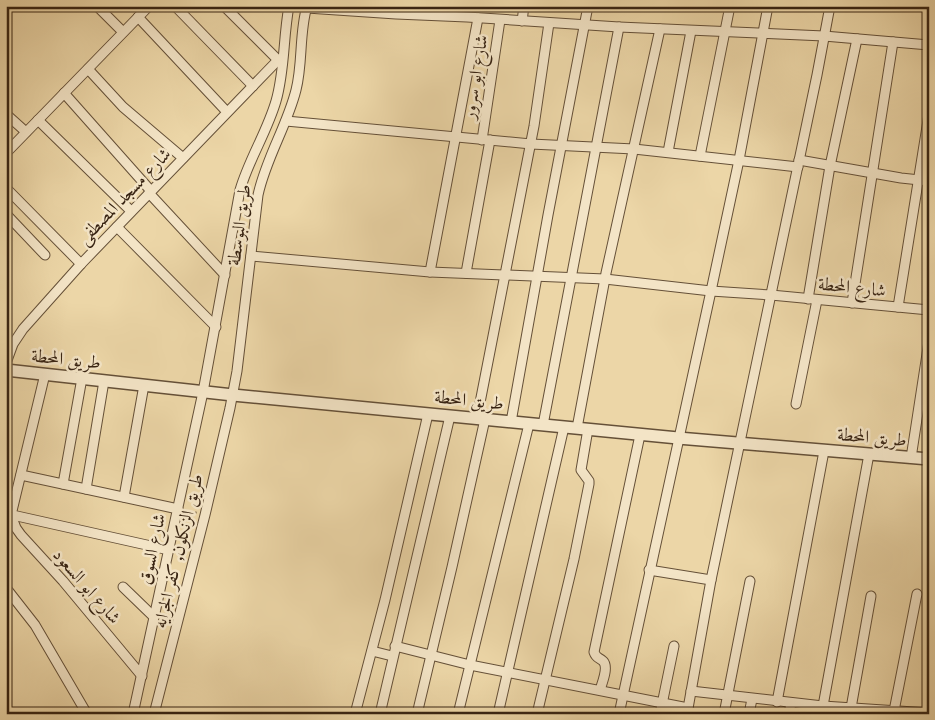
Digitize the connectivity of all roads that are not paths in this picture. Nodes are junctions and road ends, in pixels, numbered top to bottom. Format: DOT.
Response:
graph roads {
  1 [pos="97,6"];
  2 [pos="149,6"];
  3 [pos="175,6"];
  4 [pos="224,6"];
  5 [pos="289,6"];
  6 [pos="470,6"];
  7 [pos="524,6"];
  8 [pos="588,6"];
  9 [pos="730,6"];
  10 [pos="768,6"];
  11 [pos="830,6"];
  12 [pos="307,7"];
  13 [pos="397,10"];
  14 [pos="138,17"];
  15 [pos="467,17"];
  16 [pos="478,18"];
  17 [pos="500,20"];
  18 [pos="522,21"];
  19 [pos="549,23"];
  20 [pos="584,25"];
  21 [pos="619,27"];
  22 [pos="660,29"];
  23 [pos="691,31"];
  24 [pos="123,32"];
  25 [pos="725,32"];
  26 [pos="763,33"];
  27 [pos="824,36"];
  28 [pos="857,39"];
  29 [pos="893,42"];
  30 [pos="929,45"];
  31 [pos="280,62"];
  32 [pos="88,69"];
  33 [pos="252,86"];
  34 [pos="64,93"];
  35 [pos="227,112"];
  36 [pos="6,114"];
  37 [pos="929,114"];
  38 [pos="38,120"];
  39 [pos="286,121"];
  40 [pos="26,132"];
  41 [pos="455,137"];
  42 [pos="486,140"];
  43 [pos="530,144"];
  44 [pos="561,146"];
  45 [pos="596,147"];
  46 [pos="634,149"];
  47 [pos="668,152"];
  48 [pos="6,153"];
  49 [pos="700,156"];
  50 [pos="183,158"];
  51 [pos="738,160"];
  52 [pos="798,164"];
  53 [pos="830,166"];
  54 [pos="873,174"];
  55 [pos="918,180"];
  56 [pos="929,181"];
  57 [pos="6,188"];
  58 [pos="150,192"];
  59 [pos="131,212"];
  60 [pos="6,214"];
  61 [pos="117,226"];
  62 [pos="45,255"];
  63 [pos="251,256"];
  64 [pos="81,264"];
  65 [pos="430,272"];
  66 [pos="466,273"];
  67 [pos="225,275"];
  68 [pos="504,276"];
  69 [pos="537,276"];
  70 [pos="571,279"];
  71 [pos="605,279"];
  72 [pos="711,291"];
  73 [pos="771,295"];
  74 [pos="812,299"];
  75 [pos="852,303"];
  76 [pos="898,307"];
  77 [pos="929,310"];
  78 [pos="216,327"];
  79 [pos="929,341"];
  80 [pos="6,363"];
  81 [pos="6,370"];
  82 [pos="45,374"];
  83 [pos="82,378"];
  84 [pos="104,381"];
  85 [pos="144,385"];
  86 [pos="217,394"];
  87 [pos="796,404"];
  88 [pos="428,414"];
  89 [pos="450,416"];
  90 [pos="481,419"];
  91 [pos="511,422"];
  92 [pos="529,424"];
  93 [pos="543,425"];
  94 [pos="564,427"];
  95 [pos="583,429"];
  96 [pos="640,435"];
  97 [pos="678,438"];
  98 [pos="740,444"];
  99 [pos="824,450"];
  100 [pos="869,454"];
  101 [pos="911,458"];
  102 [pos="929,459"];
  103 [pos="20,475"];
  104 [pos="63,484"];
  105 [pos="86,489"];
  106 [pos="124,497"];
  107 [pos="178,509"];
  108 [pos="8,514"];
  109 [pos="169,550"];
  110 [pos="649,570"];
  111 [pos="711,580"];
  112 [pos="750,581"];
  113 [pos="123,586"];
  114 [pos="6,588"];
  115 [pos="917,594"];
  116 [pos="871,596"];
  117 [pos="154,617"];
  118 [pos="395,646"];
  119 [pos="674,646"];
  120 [pos="372,651"];
  121 [pos="430,655"];
  122 [pos="392,656"];
  123 [pos="470,665"];
  124 [pos="507,671"];
  125 [pos="142,676"];
  126 [pos="545,679"];
  127 [pos="600,690"];
  128 [pos="691,691"];
  129 [pos="623,695"];
  130 [pos="728,696"];
  131 [pos="752,699"];
  132 [pos="777,702"];
  133 [pos="662,703"];
  134 [pos="791,703"];
  135 [pos="823,706"];
  136 [pos="852,708"];
  137 [pos="894,710"];
  138 [pos="688,711"];
  139 [pos="870,711"];
  140 [pos="906,713"];
  141 [pos="927,713"];
  142 [pos="87,714"];
  143 [pos="133,714"];
  144 [pos="154,714"];
  145 [pos="355,714"];
  146 [pos="380,714"];
  147 [pos="417,714"];
  148 [pos="458,714"];
  149 [pos="498,714"];
  150 [pos="537,714"];
  151 [pos="619,714"];
  152 [pos="660,714"];
  153 [pos="724,714"];
  154 [pos="748,714"];
  155 [pos="789,714"];
  1 -- 24 [label="street"];
  2 -- 14 [label="street"];
  3 -- 33 [label="street"];
  4 -- 31 [label="street"];
  5 -- 31 [label="street, طريق البوسطة"];
  6 -- 15 [label="street"];
  7 -- 18 [label="street"];
  8 -- 20 [label="street"];
  9 -- 25 [label="street"];
  10 -- 26 [label="street"];
  11 -- 27 [label="street"];
  12 -- 13 [label="street"];
  12 -- 39 [label="street, طريق البوسطة"];
  13 -- 15 [label="street"];
  14 -- 24 [label="street"];
  14 -- 35 [label="street"];
  15 -- 16 [label="street"];
  16 -- 17 [label="street"];
  16 -- 41 [label="street"];
  17 -- 18 [label="street"];
  17 -- 42 [label="street, شارع ابو سرور"];
  18 -- 19 [label="street"];
  19 -- 20 [label="street"];
  19 -- 43 [label="street"];
  20 -- 21 [label="street"];
  20 -- 44 [label="street"];
  21 -- 22 [label="street"];
  21 -- 45 [label="street"];
  22 -- 23 [label="street"];
  22 -- 46 [label="street"];
  23 -- 25 [label="street"];
  23 -- 47 [label="street"];
  24 -- 32 [label="street"];
  25 -- 26 [label="street"];
  25 -- 49 [label="street"];
  26 -- 27 [label="street"];
  26 -- 51 [label="street"];
  27 -- 28 [label="street"];
  27 -- 52 [label="street"];
  28 -- 29 [label="street"];
  28 -- 53 [label="street"];
  29 -- 30 [label="street"];
  29 -- 54 [label="street"];
  31 -- 33 [label="street, شارع مسجد المصطفى"];
  31 -- 67 [label="street, طريق البوسطة"];
  32 -- 34 [label="street"];
  32 -- 50 [label="street"];
  33 -- 35 [label="street, شارع مسجد المصطفى"];
  34 -- 38 [label="street"];
  34 -- 58 [label="street"];
  35 -- 50 [label="street, شارع مسجد المصطفى"];
  36 -- 40 [label="street"];
  37 -- 55 [label="street"];
  38 -- 40 [label="street"];
  38 -- 59 [label="street"];
  39 -- 41 [label="street"];
  39 -- 63 [label="street, طريق البوسطة"];
  40 -- 48 [label="street"];
  41 -- 42 [label="street"];
  41 -- 65 [label="street"];
  42 -- 43 [label="street"];
  42 -- 66 [label="street, شارع ابو سرور"];
  43 -- 44 [label="street"];
  43 -- 68 [label="street"];
  44 -- 45 [label="street"];
  44 -- 69 [label="street"];
  45 -- 46 [label="street"];
  45 -- 70 [label="street"];
  46 -- 47 [label="street"];
  46 -- 71 [label="street"];
  47 -- 49 [label="street"];
  49 -- 51 [label="street"];
  50 -- 58 [label="street, شارع مسجد المصطفى"];
  51 -- 52 [label="street"];
  51 -- 72 [label="street"];
  52 -- 53 [label="street"];
  52 -- 73 [label="street"];
  53 -- 54 [label="street"];
  53 -- 74 [label="street"];
  54 -- 55 [label="street"];
  54 -- 75 [label="street"];
  55 -- 56 [label="street"];
  55 -- 76 [label="street"];
  57 -- 64 [label="street"];
  58 -- 59 [label="street, شارع مسجد المصطفى"];
  58 -- 67 [label="street"];
  59 -- 61 [label="street, شارع مسجد المصطفى"];
  60 -- 62 [label="street"];
  61 -- 64 [label="street, شارع مسجد المصطفى"];
  61 -- 78 [label="street"];
  63 -- 65 [label="street, شارع المحطة"];
  63 -- 86 [label="street, طريق البوسطة"];
  64 -- 80 [label="street, شارع مسجد المصطفى"];
  65 -- 66 [label="street, شارع المحطة"];
  66 -- 68 [label="street, شارع المحطة"];
  67 -- 78 [label="street, طريق البوسطة"];
  68 -- 69 [label="street, شارع المحطة"];
  68 -- 90 [label="street"];
  69 -- 70 [label="street, شارع المحطة"];
  69 -- 91 [label="street"];
  70 -- 71 [label="street, شارع المحطة"];
  70 -- 93 [label="street"];
  71 -- 72 [label="street, شارع المحطة"];
  71 -- 95 [label="street"];
  72 -- 73 [label="street, شارع المحطة"];
  72 -- 97 [label="street"];
  73 -- 74 [label="street, شارع المحطة"];
  73 -- 98 [label="street"];
  74 -- 75 [label="street, شارع المحطة"];
  74 -- 87 [label="street"];
  75 -- 76 [label="street, شارع المحطة"];
  76 -- 77 [label="street, شارع المحطة"];
  78 -- 86 [label="street, طريق البوسطة"];
  79 -- 101 [label="street"];
  81 -- 82 [label="street, طريق المحطة"];
  82 -- 83 [label="street, طريق المحطة"];
  82 -- 103 [label="street"];
  83 -- 84 [label="street, طريق المحطة"];
  83 -- 104 [label="street"];
  84 -- 85 [label="street, طريق المحطة"];
  84 -- 105 [label="street"];
  85 -- 86 [label="street, طريق المحطة"];
  85 -- 106 [label="street"];
  86 -- 88 [label="street, طريق المحطة"];
  86 -- 107 [label="street, شارع السوق"];
  86 -- 144 [label="street, طريق الزنكلون, كفر الجرايه"];
  88 -- 89 [label="street, طريق المحطة"];
  88 -- 120 [label="street"];
  89 -- 90 [label="street, طريق المحطة"];
  89 -- 118 [label="street"];
  90 -- 91 [label="street, طريق المحطة"];
  90 -- 121 [label="street"];
  91 -- 92 [label="street, طريق المحطة"];
  92 -- 93 [label="street, طريق المحطة"];
  92 -- 123 [label="street"];
  93 -- 94 [label="street, طريق المحطة"];
  94 -- 95 [label="street, طريق المحطة"];
  94 -- 124 [label="street"];
  95 -- 96 [label="street, طريق المحطة"];
  95 -- 126 [label="street"];
  96 -- 97 [label="street, طريق المحطة"];
  96 -- 127 [label="street"];
  97 -- 98 [label="street, طريق المحطة"];
  97 -- 110 [label="street"];
  98 -- 99 [label="street, طريق المحطة"];
  98 -- 111 [label="street"];
  99 -- 100 [label="street, طريق المحطة"];
  99 -- 132 [label="street"];
  100 -- 101 [label="street, طريق المحطة"];
  100 -- 135 [label="street"];
  101 -- 102 [label="street, طريق المحطة"];
  103 -- 104 [label="street"];
  103 -- 108 [label="street"];
  104 -- 105 [label="street"];
  105 -- 106 [label="street"];
  106 -- 107 [label="street"];
  107 -- 109 [label="street, شارع السوق"];
  108 -- 109 [label="street"];
  108 -- 125 [label="street, شارع ابو السعود"];
  109 -- 117 [label="street, شارع السوق"];
  110 -- 111 [label="street"];
  110 -- 129 [label="street"];
  111 -- 128 [label="street"];
  112 -- 130 [label="street"];
  113 -- 117 [label="street"];
  114 -- 142 [label="street"];
  115 -- 137 [label="street"];
  116 -- 136 [label="street"];
  117 -- 125 [label="street, شارع السوق"];
  118 -- 121 [label="street"];
  118 -- 122 [label="street"];
  119 -- 133 [label="street"];
  120 -- 122 [label="street"];
  120 -- 145 [label="street"];
  121 -- 123 [label="street"];
  121 -- 147 [label="street"];
  122 -- 146 [label="street"];
  123 -- 124 [label="street"];
  123 -- 148 [label="street"];
  124 -- 126 [label="street"];
  124 -- 149 [label="street"];
  125 -- 143 [label="street, شارع السوق"];
  126 -- 127 [label="street"];
  126 -- 150 [label="street"];
  127 -- 129 [label="street"];
  128 -- 130 [label="street"];
  128 -- 138 [label="street"];
  129 -- 133 [label="street"];
  129 -- 151 [label="street"];
  130 -- 131 [label="street"];
  130 -- 153 [label="street"];
  131 -- 132 [label="street"];
  131 -- 154 [label="street"];
  132 -- 134 [label="street"];
  133 -- 138 [label="street"];
  133 -- 152 [label="street"];
  134 -- 135 [label="street"];
  134 -- 155 [label="street"];
  135 -- 136 [label="street"];
  136 -- 139 [label="street"];
  137 -- 139 [label="street"];
  137 -- 140 [label="street"];
  140 -- 141 [label="street"];
}
